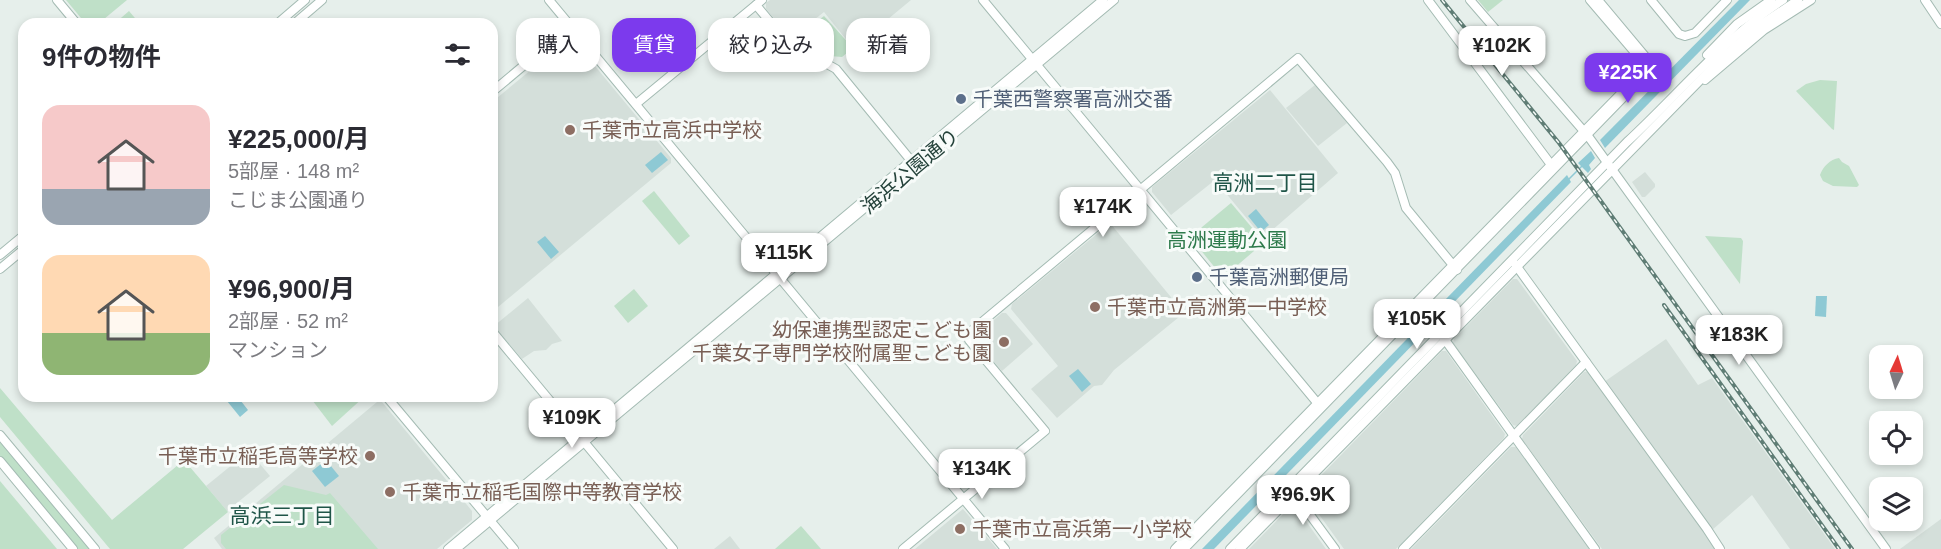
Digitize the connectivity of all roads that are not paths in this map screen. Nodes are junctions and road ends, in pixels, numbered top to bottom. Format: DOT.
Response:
graph roads {
  1 [pos="57,0"];
  2 [pos="306,0"];
  3 [pos="322,0"];
  4 [pos="549,0"];
  5 [pos="983,0"];
  6 [pos="1103,0"];
  7 [pos="1114,0"];
  8 [pos="1428,0"];
  9 [pos="1470,0"];
  10 [pos="1590,0"];
  11 [pos="1598,0"];
  12 [pos="1651,0"];
  13 [pos="1727,0"];
  14 [pos="1771,0"];
  15 [pos="1783,0"];
  16 [pos="1798,0"];
  17 [pos="1812,0"];
  18 [pos="1925,0"];
  19 [pos="759,3"];
  20 [pos="72,18"];
  21 [pos="284,18"];
  22 [pos="301,18"];
  23 [pos="564,18"];
  24 [pos="1941,24"];
  25 [pos="600,61"];
  26 [pos="1034,62"];
  27 [pos="516,72"];
  28 [pos="498,87"];
  29 [pos="636,104"];
  30 [pos="1670,109"];
  31 [pos="1660,111"];
  32 [pos="1586,133"];
  33 [pos="914,163"];
  34 [pos="1610,166"];
  35 [pos="1553,167"];
  36 [pos="1141,189"];
  37 [pos="18,240"];
  38 [pos="18,254"];
  39 [pos="0,255"];
  40 [pos="1515,263"];
  41 [pos="1455,267"];
  42 [pos="0,269"];
  43 [pos="778,276"];
  44 [pos="1443,337"];
  45 [pos="498,338"];
  46 [pos="1586,362"];
  47 [pos="391,402"];
  48 [pos="1320,406"];
  49 [pos="0,435"];
  50 [pos="1513,436"];
  51 [pos="582,440"];
  52 [pos="0,461"];
  53 [pos="1292,490"];
  54 [pos="963,499"];
  55 [pos="488,518"];
  56 [pos="73,549"];
  57 [pos="94,549"];
  58 [pos="448,549"];
  59 [pos="456,549"];
  60 [pos="514,549"];
  61 [pos="673,549"];
  62 [pos="903,549"];
  63 [pos="1005,549"];
  64 [pos="1175,549"];
  65 [pos="1184,549"];
  66 [pos="1230,549"];
  67 [pos="1240,549"];
  68 [pos="1335,549"];
  69 [pos="1403,549"];
  70 [pos="1595,549"];
  71 [pos="1720,549"];
  72 [pos="1886,549"];
  1 -- 20 [label="street"];
  2 -- 21 [label="street"];
  3 -- 22 [label="street"];
  4 -- 23 [label="street"];
  5 -- 26 [label="street"];
  6 -- 26 [label="street, 海浜公園通り"];
  7 -- 26 [label="street, 海浜公園通り"];
  8 -- 35 [label="street"];
  9 -- 32 [label="street"];
  10 -- 32 [label="street"];
  11 -- 32 [label="street"];
  12 -- 13 [label="street"];
  14 -- 31 [label="street"];
  15 -- 31 [label="street"];
  16 -- 30 [label="street"];
  17 -- 30 [label="street"];
  18 -- 24 [label="street"];
  19 -- 29 [label="street"];
  19 -- 33 [label="street"];
  25 -- 29 [label="street"];
  26 -- 33 [label="street, 海浜公園通り"];
  26 -- 36 [label="street"];
  27 -- 28 [label="street"];
  29 -- 43 [label="street"];
  30 -- 34 [label="street"];
  31 -- 34 [label="street"];
  32 -- 34 [label="street"];
  32 -- 35 [label="street"];
  33 -- 43 [label="street, 海浜公園通り"];
  34 -- 40 [label="street"];
  34 -- 72 [label="street"];
  35 -- 41 [label="street"];
  36 -- 41 [label="street"];
  36 -- 48 [label="street"];
  36 -- 54 [label="street"];
  37 -- 39 [label="street"];
  38 -- 42 [label="street"];
  40 -- 44 [label="street"];
  40 -- 46 [label="street"];
  41 -- 48 [label="street"];
  43 -- 51 [label="street, 海浜公園通り"];
  43 -- 54 [label="street"];
  44 -- 50 [label="street"];
  44 -- 53 [label="street"];
  45 -- 51 [label="street"];
  46 -- 50 [label="street"];
  46 -- 71 [label="street"];
  47 -- 55 [label="street"];
  48 -- 64 [label="street"];
  48 -- 65 [label="street"];
  49 -- 57 [label="street"];
  50 -- 69 [label="street"];
  50 -- 70 [label="street"];
  51 -- 55 [label="street, 海浜公園通り"];
  51 -- 61 [label="street"];
  52 -- 56 [label="street"];
  53 -- 66 [label="street"];
  53 -- 67 [label="street"];
  53 -- 68 [label="street"];
  54 -- 62 [label="street"];
  54 -- 63 [label="street"];
  55 -- 58 [label="street, 海浜公園通り"];
  55 -- 59 [label="street, 海浜公園通り"];
  55 -- 60 [label="street"];
}
